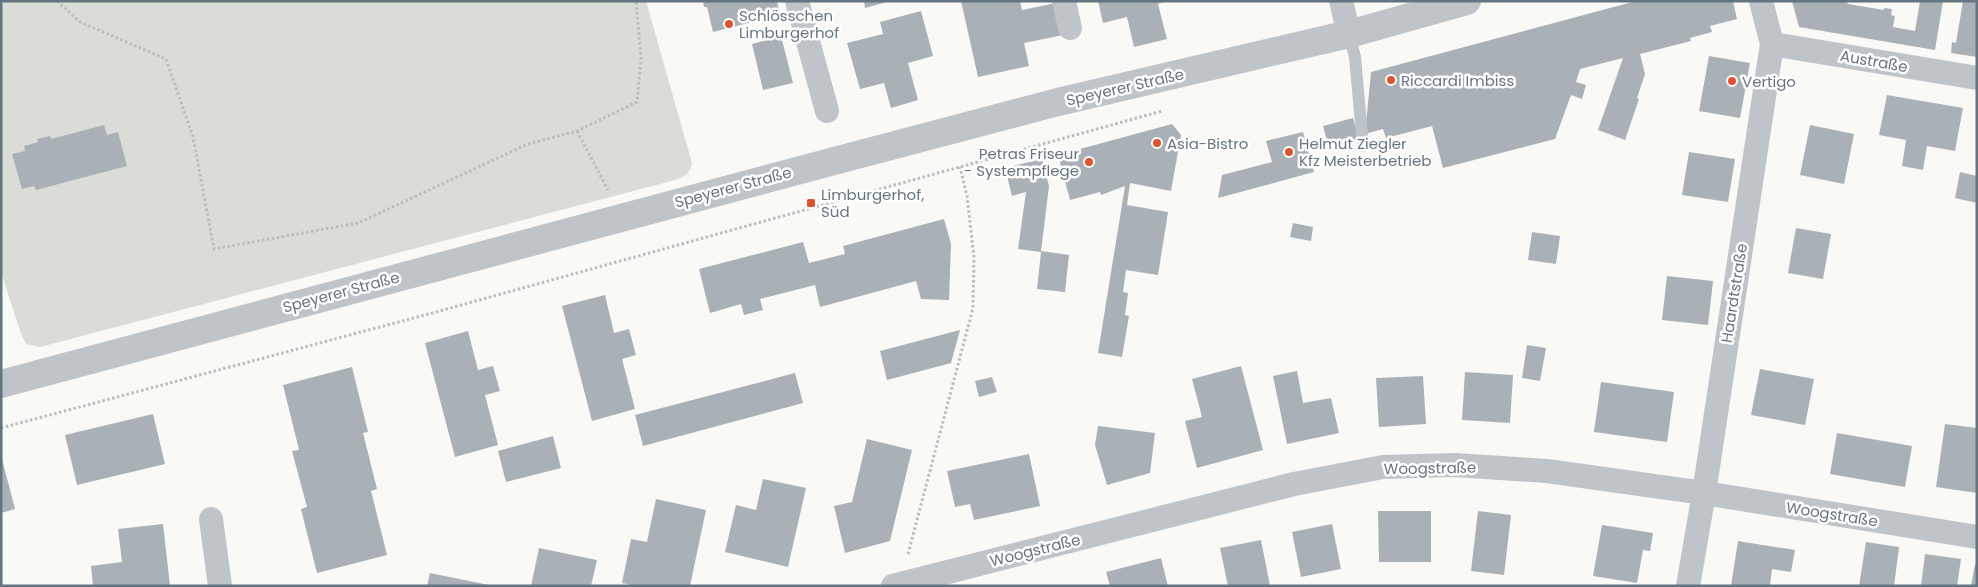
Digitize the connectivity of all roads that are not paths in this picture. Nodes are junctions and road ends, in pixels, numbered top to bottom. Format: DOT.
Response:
graph roads {
  1 [pos="796,1"];
  2 [pos="1064,1"];
  3 [pos="1341,1"];
  4 [pos="1467,1"];
  5 [pos="1761,1"];
  6 [pos="1070,28"];
  7 [pos="1349,34"];
  8 [pos="1772,44"];
  9 [pos="1977,78"];
  10 [pos="827,111"];
  11 [pos="1363,146"];
  12 [pos="1,384"];
  13 [pos="1704,493"];
  14 [pos="211,519"];
  15 [pos="1977,537"];
  16 [pos="896,585"];
  17 [pos="220,586"];
  18 [pos="1688,586"];
  1 -- 10 [label="street"];
  2 -- 6 [label="street"];
  3 -- 7 [label="street"];
  4 -- 7 [label="street, Speyerer Straße"];
  5 -- 8 [label="street, Haardtstraße"];
  7 -- 11 [label="lane"];
  7 -- 12 [label="street, Speyerer Straße"];
  8 -- 9 [label="street, Austraße"];
  8 -- 13 [label="street, Haardtstraße"];
  13 -- 15 [label="street, Woogstraße"];
  13 -- 16 [label="street, Woogstraße"];
  13 -- 18 [label="street, Haardtstraße"];
  14 -- 17 [label="street"];
}
